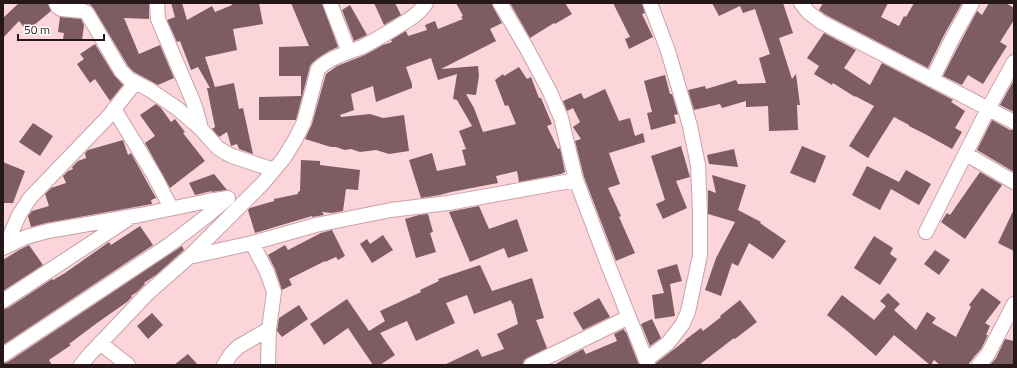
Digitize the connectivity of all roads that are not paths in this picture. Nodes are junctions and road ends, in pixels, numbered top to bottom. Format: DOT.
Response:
graph roads {
  1 [pos="56,3"];
  2 [pos="157,3"];
  3 [pos="330,3"];
  4 [pos="426,3"];
  5 [pos="500,3"];
  6 [pos="650,3"];
  7 [pos="801,3"];
  8 [pos="972,3"];
  9 [pos="349,52"];
  10 [pos="1014,62"];
  11 [pos="932,80"];
  12 [pos="135,83"];
  13 [pos="114,109"];
  14 [pos="988,109"];
  15 [pos="1014,122"];
  16 [pos="201,129"];
  17 [pos="966,154"];
  18 [pos="274,170"];
  19 [pos="576,180"];
  20 [pos="1014,182"];
  21 [pos="250,195"];
  22 [pos="228,198"];
  23 [pos="171,208"];
  24 [pos="133,216"];
  25 [pos="926,232"];
  26 [pos="252,243"];
  27 [pos="5,248"];
  28 [pos="189,256"];
  29 [pos="3,301"];
  30 [pos="1014,304"];
  31 [pos="629,317"];
  32 [pos="1009,324"];
  33 [pos="269,328"];
  34 [pos="100,343"];
  35 [pos="3,355"];
  36 [pos="647,362"];
  37 [pos="81,365"];
  38 [pos="128,365"];
  39 [pos="224,365"];
  40 [pos="268,365"];
  41 [pos="531,365"];
  42 [pos="979,365"];
  1 -- 12 [label="street"];
  2 -- 16 [label="street"];
  3 -- 9 [label="street"];
  4 -- 9 [label="street"];
  5 -- 19 [label="street"];
  6 -- 36 [label="street"];
  7 -- 11 [label="street"];
  8 -- 11 [label="street"];
  9 -- 18 [label="street"];
  10 -- 14 [label="street"];
  11 -- 14 [label="street"];
  12 -- 13 [label="street"];
  12 -- 16 [label="street"];
  13 -- 23 [label="street"];
  13 -- 27 [label="street"];
  14 -- 15 [label="street"];
  14 -- 17 [label="street"];
  16 -- 18 [label="street"];
  17 -- 20 [label="street"];
  17 -- 25 [label="street"];
  18 -- 21 [label="street"];
  19 -- 26 [label="street"];
  19 -- 31 [label="street"];
  21 -- 22 [label="street"];
  21 -- 28 [label="street"];
  22 -- 23 [label="street"];
  22 -- 35 [label="street"];
  23 -- 24 [label="street"];
  24 -- 27 [label="street"];
  24 -- 29 [label="street"];
  26 -- 28 [label="street"];
  26 -- 33 [label="street"];
  28 -- 34 [label="street"];
  30 -- 32 [label="street"];
  31 -- 36 [label="street"];
  31 -- 41 [label="street"];
  32 -- 42 [label="street"];
  33 -- 39 [label="street"];
  33 -- 40 [label="street"];
  34 -- 37 [label="street"];
  34 -- 38 [label="street"];
}
